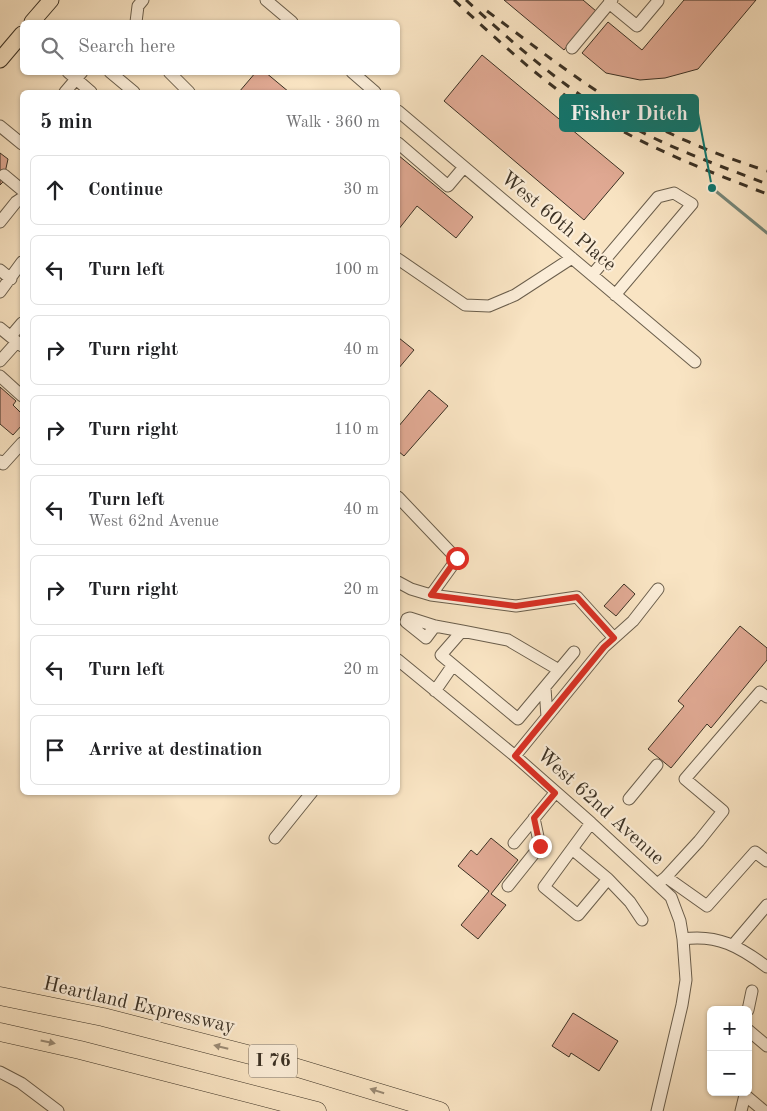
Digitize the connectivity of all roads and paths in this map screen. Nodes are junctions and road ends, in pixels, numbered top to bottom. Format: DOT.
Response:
graph roads {
  1 [pos="51,0"];
  2 [pos="143,0"];
  3 [pos="266,0"];
  4 [pos="657,0"];
  5 [pos="610,2"];
  6 [pos="34,20"];
  7 [pos="136,20"];
  8 [pos="290,20"];
  9 [pos="20,36"];
  10 [pos="572,48"];
  11 [pos="0,60"];
  12 [pos="75,75"];
  13 [pos="114,75"];
  14 [pos="172,75"];
  15 [pos="355,75"];
  16 [pos="66,90"];
  17 [pos="89,90"];
  18 [pos="132,90"];
  19 [pos="187,90"];
  20 [pos="370,90"];
  21 [pos="400,113"];
  22 [pos="0,126"];
  23 [pos="20,142"];
  24 [pos="400,145"];
  25 [pos="464,168"];
  26 [pos="4,175"];
  27 [pos="20,188"];
  28 [pos="20,199"];
  29 [pos="0,222"];
  30 [pos="572,258"];
  31 [pos="400,260"];
  32 [pos="20,265"];
  33 [pos="0,270"];
  34 [pos="592,275"];
  35 [pos="11,279"];
  36 [pos="0,292"];
  37 [pos="616,295"];
  38 [pos="0,328"];
  39 [pos="17,341"];
  40 [pos="0,361"];
  41 [pos="695,362"];
  42 [pos="0,376"];
  43 [pos="20,394"];
  44 [pos="20,445"];
  45 [pos="0,462"];
  46 [pos="400,499"];
  47 [pos="400,583"];
  48 [pos="658,589"];
  49 [pos="431,595"];
  50 [pos="435,626"];
  51 [pos="462,630"];
  52 [pos="614,638"];
  53 [pos="574,652"];
  54 [pos="400,662"];
  55 [pos="454,665"];
  56 [pos="559,670"];
  57 [pos="545,688"];
  58 [pos="435,691"];
  59 [pos="765,691"];
  60 [pos="547,717"];
  61 [pos="515,756"];
  62 [pos="657,765"];
  63 [pos="555,793"];
  64 [pos="310,795"];
  65 [pos="628,799"];
  66 [pos="534,818"];
  67 [pos="591,823"];
  68 [pos="275,838"];
  69 [pos="514,843"];
  70 [pos="572,849"];
  71 [pos="767,861"];
  72 [pos="608,879"];
  73 [pos="662,880"];
  74 [pos="508,886"];
  75 [pos="767,905"];
  76 [pos="642,920"];
  77 [pos="683,939"];
  78 [pos="733,945"];
  79 [pos="767,967"];
  80 [pos="752,991"];
  81 [pos="0,992"];
  82 [pos="0,996"];
  83 [pos="749,1006"];
  84 [pos="103,1017"];
  85 [pos="0,1032"];
  86 [pos="752,1033"];
  87 [pos="767,1046"];
  88 [pos="0,1072"];
  89 [pos="58,1111"];
  90 [pos="317,1111"];
  91 [pos="440,1111"];
  92 [pos="657,1111"];
  93 [pos="740,1111"];
  94 [pos="764,1111"];
  1 -- 6 [label="main road"];
  2 -- 7 [label="street"];
  3 -- 8 [label="street"];
  4 -- 5 [label="street"];
  5 -- 10 [label="street"];
  9 -- 11 [label="main road"];
  12 -- 16 [label="street"];
  12 -- 17 [label="street"];
  13 -- 18 [label="street"];
  14 -- 19 [label="street"];
  15 -- 20 [label="street"];
  21 -- 25 [label="street, West 60th Place"];
  22 -- 23 [label="street"];
  24 -- 25 [label="street"];
  25 -- 30 [label="street, West 60th Place"];
  26 -- 27 [label="street"];
  28 -- 29 [label="street"];
  30 -- 31 [label="street"];
  30 -- 34 [label="street, West 60th Place"];
  32 -- 35 [label="street"];
  33 -- 35 [label="street"];
  34 -- 37 [label="street, West 60th Place"];
  34 -- 37 [label="street"];
  35 -- 36 [label="street"];
  37 -- 41 [label="street, West 60th Place"];
  38 -- 39 [label="street"];
  39 -- 40 [label="street"];
  42 -- 43 [label="street"];
  44 -- 45 [label="street"];
  46 -- 49 [label="street"];
  47 -- 49 [label="street"];
  48 -- 52 [label="street"];
  49 -- 52 [label="street"];
  50 -- 51 [label="street"];
  51 -- 55 [label="street"];
  51 -- 56 [label="street"];
  52 -- 60 [label="street"];
  53 -- 56 [label="street"];
  54 -- 58 [label="street, West 62nd Avenue"];
  55 -- 57 [label="street"];
  55 -- 58 [label="street"];
  56 -- 57 [label="street"];
  57 -- 60 [label="street"];
  58 -- 61 [label="street, West 62nd Avenue"];
  59 -- 73 [label="street"];
  60 -- 61 [label="street"];
  61 -- 63 [label="street, West 62nd Avenue"];
  62 -- 65 [label="street"];
  63 -- 66 [label="street"];
  63 -- 67 [label="street, West 62nd Avenue"];
  64 -- 68 [label="street"];
  66 -- 69 [label="street"];
  66 -- 74 [label="street"];
  67 -- 70 [label="street"];
  67 -- 73 [label="street, West 62nd Avenue"];
  70 -- 72 [label="street"];
  70 -- 72 [label="street"];
  71 -- 73 [label="street"];
  72 -- 76 [label="street"];
  73 -- 77 [label="street, West 62nd Avenue"];
  75 -- 78 [label="street"];
  77 -- 78 [label="street"];
  77 -- 92 [label="street, West 62nd Avenue"];
  78 -- 79 [label="street"];
  80 -- 83 [label="street"];
  81 -- 84 [label="highway"];
  82 -- 84 [label="highway, Heartland Expressway / I 76"];
  91 -- 84 [label="highway, Heartland Expressway / I 76, one-way"];
  85 -- 90 [label="highway, I 76, one-way"];
  86 -- 87 [label="street"];
  88 -- 89 [label="street"];
  93 -- 94 [label="street"];
}
